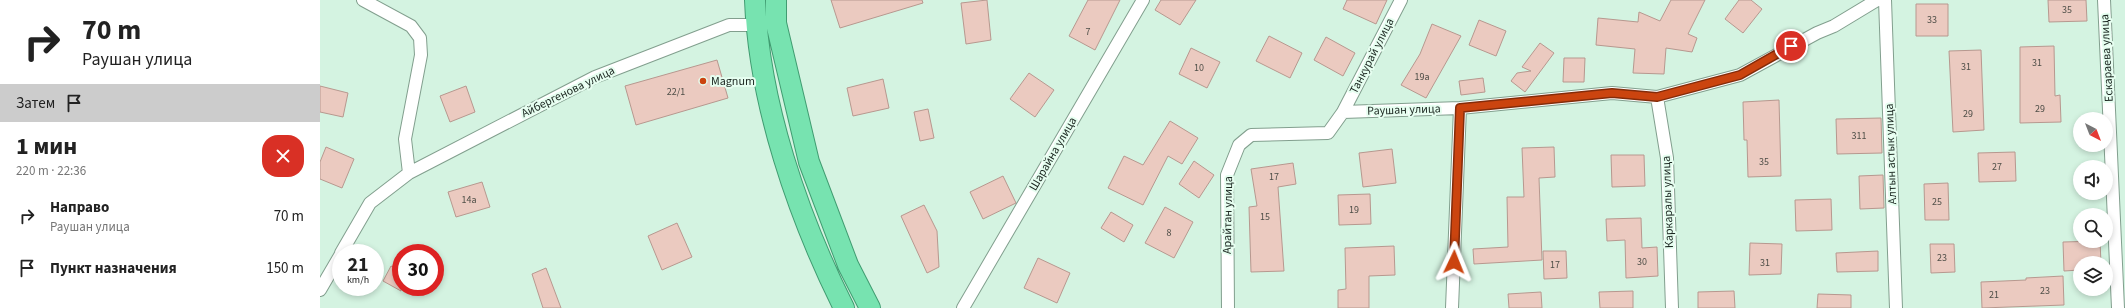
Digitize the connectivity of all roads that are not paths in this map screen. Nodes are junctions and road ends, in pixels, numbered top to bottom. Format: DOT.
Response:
graph roads {
  1 [pos="363,0"];
  2 [pos="755,0"];
  3 [pos="776,0"];
  4 [pos="1143,0"];
  5 [pos="1401,0"];
  6 [pos="1877,0"];
  7 [pos="1885,0"];
  8 [pos="2104,0"];
  9 [pos="756,25"];
  10 [pos="1657,97"];
  11 [pos="1460,108"];
  12 [pos="1343,112"];
  13 [pos="410,173"];
  14 [pos="346,244"];
  15 [pos="332,269"];
  16 [pos="320,290"];
  17 [pos="844,308"];
  18 [pos="870,308"];
  19 [pos="963,308"];
  20 [pos="1228,308"];
  21 [pos="1452,308"];
  22 [pos="1672,308"];
  23 [pos="1896,308"];
  24 [pos="2118,308"];
  1 -- 13 [label="street"];
  2 -- 9 [label="highway"];
  3 -- 18 [label="highway"];
  4 -- 19 [label="street, Шарайна улица"];
  5 -- 12 [label="street, Танкурай улица"];
  6 -- 10 [label="street, Раушан улица"];
  7 -- 23 [label="street, Алтын астык улица"];
  8 -- 24 [label="street, Ескараева улица"];
  9 -- 13 [label="street, Айбергенова улица"];
  9 -- 17 [label="highway"];
  10 -- 11 [label="street, Раушан улица"];
  10 -- 22 [label="street, Каркаралы улица"];
  11 -- 12 [label="street, Раушан улица"];
  11 -- 21 [label="street"];
  12 -- 20 [label="street, Арайтан улица"];
  13 -- 14 [label="street, Айбергенова улица"];
  15 -- 16 [label="street, Айбергенова улица"];
}
